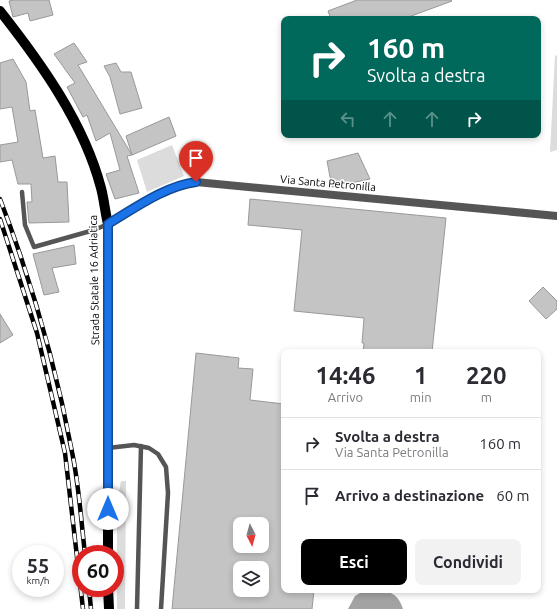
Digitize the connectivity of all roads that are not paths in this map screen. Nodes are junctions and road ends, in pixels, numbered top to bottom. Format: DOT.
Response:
graph roads {
  1 [pos="0,11"];
  2 [pos="22,192"];
  3 [pos="557,216"];
  4 [pos="108,224"];
  5 [pos="141,446"];
  6 [pos="108,448"];
  7 [pos="108,545"];
  8 [pos="108,597"];
  9 [pos="109,609"];
  10 [pos="137,609"];
  11 [pos="161,609"];
  1 -- 4 [label="main road, Strada Statale 16 Adriatica"];
  2 -- 4 [label="lane"];
  3 -- 4 [label="street, Via Santa Petronilla"];
  4 -- 6 [label="main road, Strada Statale 16 Adriatica"];
  5 -- 6 [label="lane"];
  5 -- 10 [label="lane"];
  5 -- 11 [label="lane"];
  6 -- 7 [label="main road, Strada Statale 16 Adriatica"];
  8 -- 9 [label="main road"];
}
